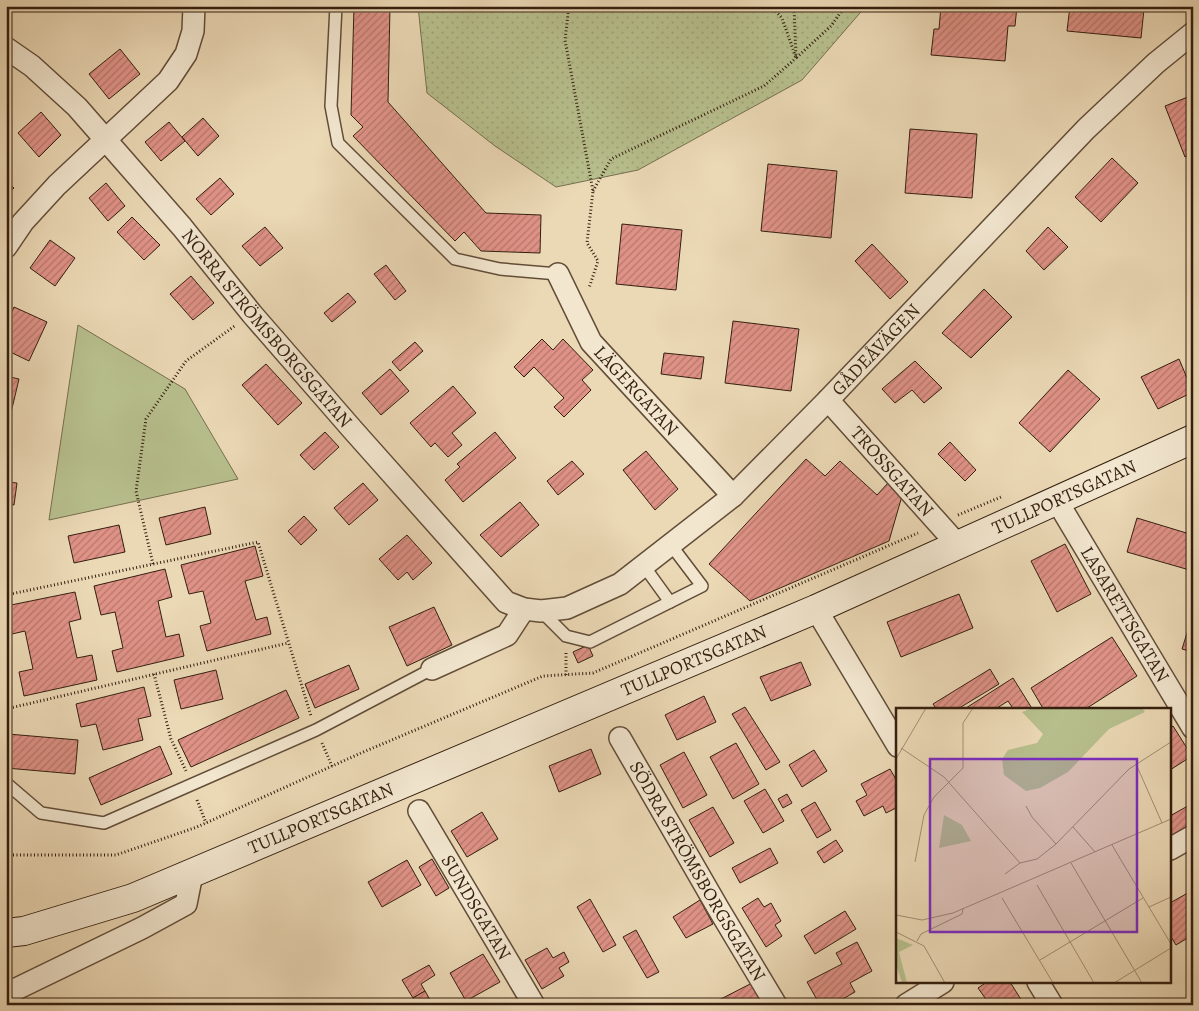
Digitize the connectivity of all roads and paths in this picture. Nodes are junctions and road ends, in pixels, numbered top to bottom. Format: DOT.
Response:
graph roads {
  1 [pos="194,6"];
  2 [pos="336,6"];
  3 [pos="569,6"];
  4 [pos="771,6"];
  5 [pos="794,6"];
  6 [pos="845,6"];
  7 [pos="1193,33"];
  8 [pos="6,48"];
  9 [pos="796,58"];
  10 [pos="105,138"];
  11 [pos="593,191"];
  12 [pos="6,247"];
  13 [pos="558,274"];
  14 [pos="252,314"];
  15 [pos="828,400"];
  16 [pos="1193,439"];
  17 [pos="733,496"];
  18 [pos="1057,501"];
  19 [pos="957,544"];
  20 [pos="672,545"];
  21 [pos="153,564"];
  22 [pos="644,566"];
  23 [pos="793,586"];
  24 [pos="6,595"];
  25 [pos="670,602"];
  26 [pos="816,609"];
  27 [pos="533,610"];
  28 [pos="566,636"];
  29 [pos="288,643"];
  30 [pos="432,669"];
  31 [pos="154,674"];
  32 [pos="566,675"];
  33 [pos="6,709"];
  34 [pos="1193,728"];
  35 [pos="316,730"];
  36 [pos="620,738"];
  37 [pos="896,743"];
  38 [pos="332,766"];
  39 [pos="6,783"];
  40 [pos="192,785"];
  41 [pos="419,811"];
  42 [pos="206,823"];
  43 [pos="1193,836"];
  44 [pos="1172,848"];
  45 [pos="6,854"];
  46 [pos="192,874"];
  47 [pos="6,933"];
  48 [pos="940,984"];
  49 [pos="1039,984"];
  50 [pos="6,994"];
  51 [pos="534,1005"];
  52 [pos="776,1005"];
  53 [pos="906,1005"];
  54 [pos="1052,1005"];
  1 -- 10 [label="street"];
  2 -- 13 [label="lane"];
  3 -- 11 [label="path"];
  4 -- 9 [label="path"];
  5 -- 9 [label="path"];
  6 -- 9 [label="path"];
  7 -- 15 [label="street, GÅDEÅVÄGEN"];
  8 -- 10 [label="street, NORRA STRÖMSBORGSGATAN"];
  9 -- 11 [label="path"];
  10 -- 12 [label="street"];
  10 -- 14 [label="street, NORRA STRÖMSBORGSGATAN"];
  11 -- 13 [label="path"];
  13 -- 17 [label="street, LÄGERGATAN"];
  14 -- 21 [label="path"];
  14 -- 27 [label="street, NORRA STRÖMSBORGSGATAN"];
  15 -- 17 [label="street, GÅDEÅVÄGEN"];
  15 -- 19 [label="street, TROSSGATAN"];
  16 -- 18 [label="main road, TULLPORTSGATAN"];
  17 -- 20 [label="street, GÅDEÅVÄGEN"];
  18 -- 19 [label="main road, TULLPORTSGATAN"];
  18 -- 34 [label="street, LASARETTSGATAN"];
  19 -- 26 [label="main road, TULLPORTSGATAN"];
  20 -- 22 [label="street, GÅDEÅVÄGEN"];
  20 -- 25 [label="lane"];
  21 -- 24 [label="path"];
  21 -- 29 [label="path"];
  22 -- 25 [label="lane"];
  22 -- 27 [label="street, GÅDEÅVÄGEN"];
  23 -- 32 [label="path"];
  25 -- 28 [label="lane"];
  26 -- 37 [label="street"];
  26 -- 46 [label="main road, TULLPORTSGATAN"];
  27 -- 28 [label="lane"];
  27 -- 30 [label="street"];
  28 -- 32 [label="path"];
  29 -- 31 [label="path"];
  29 -- 35 [label="path"];
  30 -- 35 [label="lane"];
  31 -- 33 [label="path"];
  31 -- 40 [label="path"];
  32 -- 38 [label="path"];
  35 -- 38 [label="path"];
  35 -- 40 [label="lane"];
  36 -- 52 [label="street, SÖDRA STRÖMSBORGSGATAN"];
  38 -- 42 [label="path"];
  39 -- 40 [label="lane"];
  40 -- 42 [label="path"];
  41 -- 51 [label="street, SUNDSGATAN"];
  42 -- 45 [label="path"];
  43 -- 44 [label="street"];
  46 -- 47 [label="main road, TULLPORTSGATAN"];
  46 -- 50 [label="street"];
  48 -- 53 [label="street"];
  49 -- 54 [label="street"];
}
